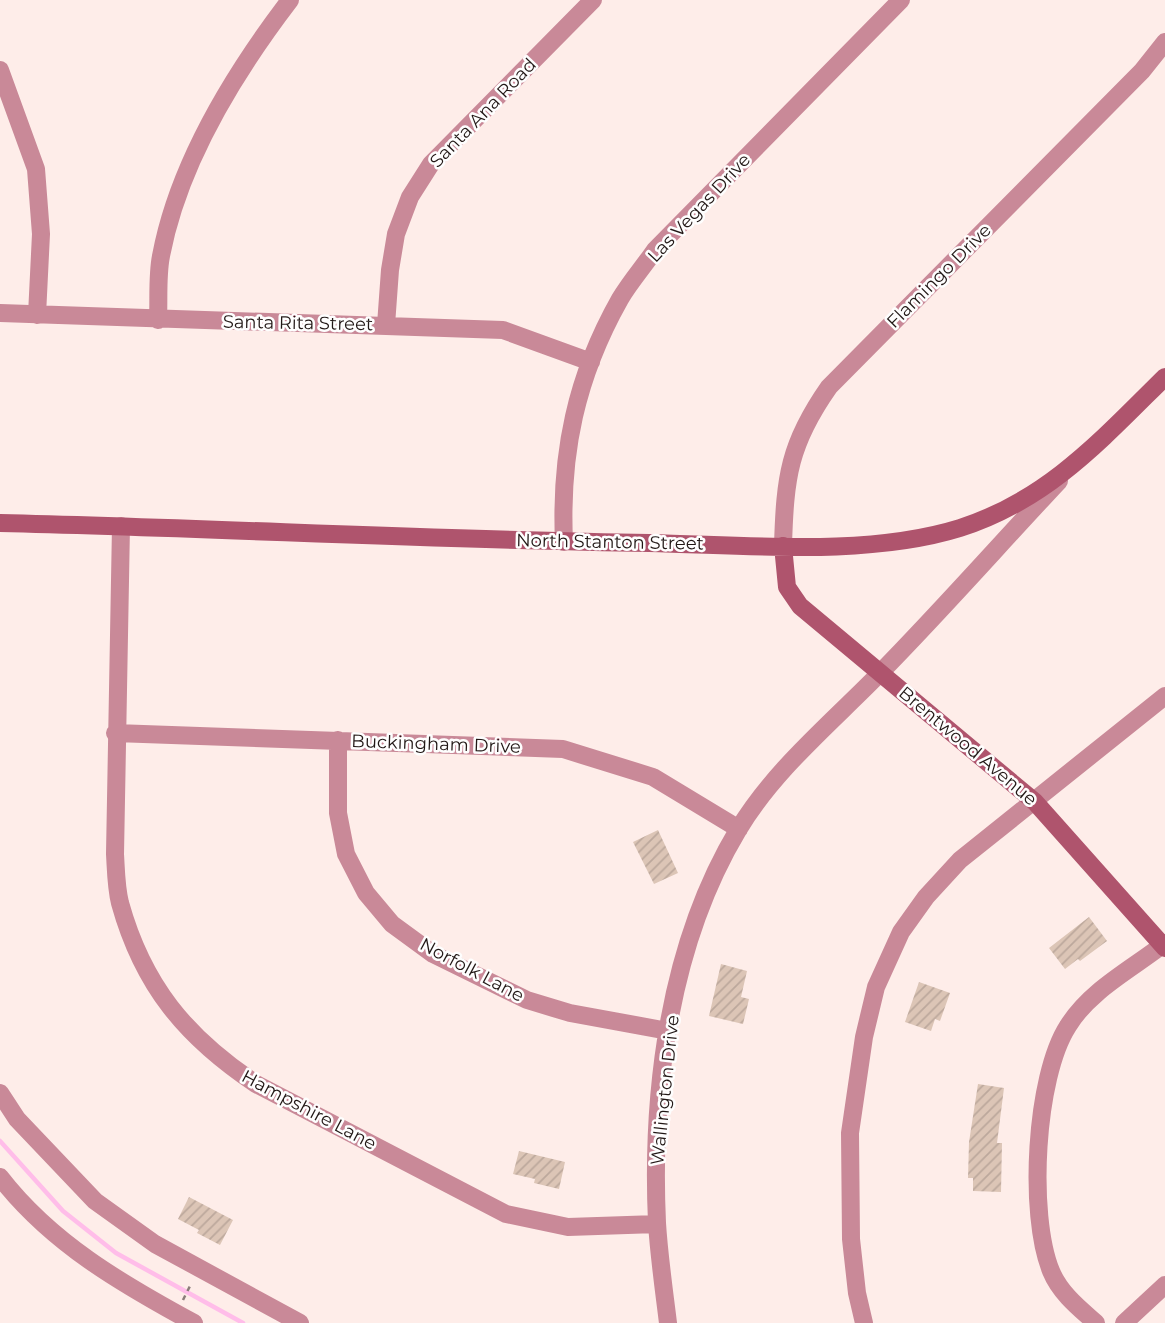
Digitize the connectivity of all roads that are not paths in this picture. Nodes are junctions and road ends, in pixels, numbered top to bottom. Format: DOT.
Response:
graph roads {
  1 [pos="290,0"];
  2 [pos="593,0"];
  3 [pos="901,0"];
  4 [pos="1165,42"];
  5 [pos="0,70"];
  6 [pos="0,313"];
  7 [pos="37,315"];
  8 [pos="158,320"];
  9 [pos="386,325"];
  10 [pos="591,362"];
  11 [pos="1165,377"];
  12 [pos="1069,470"];
  13 [pos="0,523"];
  14 [pos="121,526"];
  15 [pos="564,542"];
  16 [pos="783,545"];
  17 [pos="881,672"];
  18 [pos="1165,696"];
  19 [pos="115,733"];
  20 [pos="338,740"];
  21 [pos="1035,802"];
  22 [pos="739,829"];
  23 [pos="1164,946"];
  24 [pos="668,1031"];
  25 [pos="0,1093"];
  26 [pos="0,1178"];
  27 [pos="657,1224"];
  28 [pos="1165,1284"];
  29 [pos="194,1323"];
  30 [pos="300,1323"];
  31 [pos="668,1323"];
  32 [pos="864,1323"];
  33 [pos="1096,1323"];
  34 [pos="1124,1323"];
  1 -- 8 [label="street"];
  2 -- 9 [label="street, Santa Ana Road"];
  3 -- 10 [label="street, Las Vegas Drive"];
  4 -- 16 [label="street, Flamingo Drive"];
  5 -- 7 [label="street"];
  6 -- 7 [label="street, Santa Rita Street"];
  7 -- 8 [label="street, Santa Rita Street"];
  8 -- 9 [label="street, Santa Rita Street"];
  9 -- 10 [label="street, Santa Rita Street"];
  10 -- 15 [label="street, Las Vegas Drive"];
  11 -- 12 [label="street, North Stanton Street"];
  12 -- 16 [label="street, North Stanton Street"];
  12 -- 17 [label="street, Wallington Drive"];
  13 -- 14 [label="street, North Stanton Street"];
  14 -- 15 [label="street, North Stanton Street"];
  14 -- 19 [label="street, Hampshire Lane"];
  15 -- 16 [label="street, North Stanton Street"];
  16 -- 17 [label="street, Brentwood Avenue"];
  17 -- 21 [label="street, Brentwood Avenue"];
  17 -- 22 [label="street, Wallington Drive"];
  18 -- 21 [label="street"];
  19 -- 20 [label="street, Buckingham Drive"];
  19 -- 27 [label="street, Hampshire Lane"];
  20 -- 22 [label="street, Buckingham Drive"];
  20 -- 24 [label="street, Norfolk Lane"];
  21 -- 23 [label="street, Brentwood Avenue"];
  21 -- 32 [label="street"];
  22 -- 24 [label="street, Wallington Drive"];
  23 -- 33 [label="street"];
  24 -- 27 [label="street, Wallington Drive"];
  25 -- 30 [label="street"];
  26 -- 29 [label="street"];
  27 -- 31 [label="street, Wallington Drive"];
  28 -- 34 [label="street"];
}
